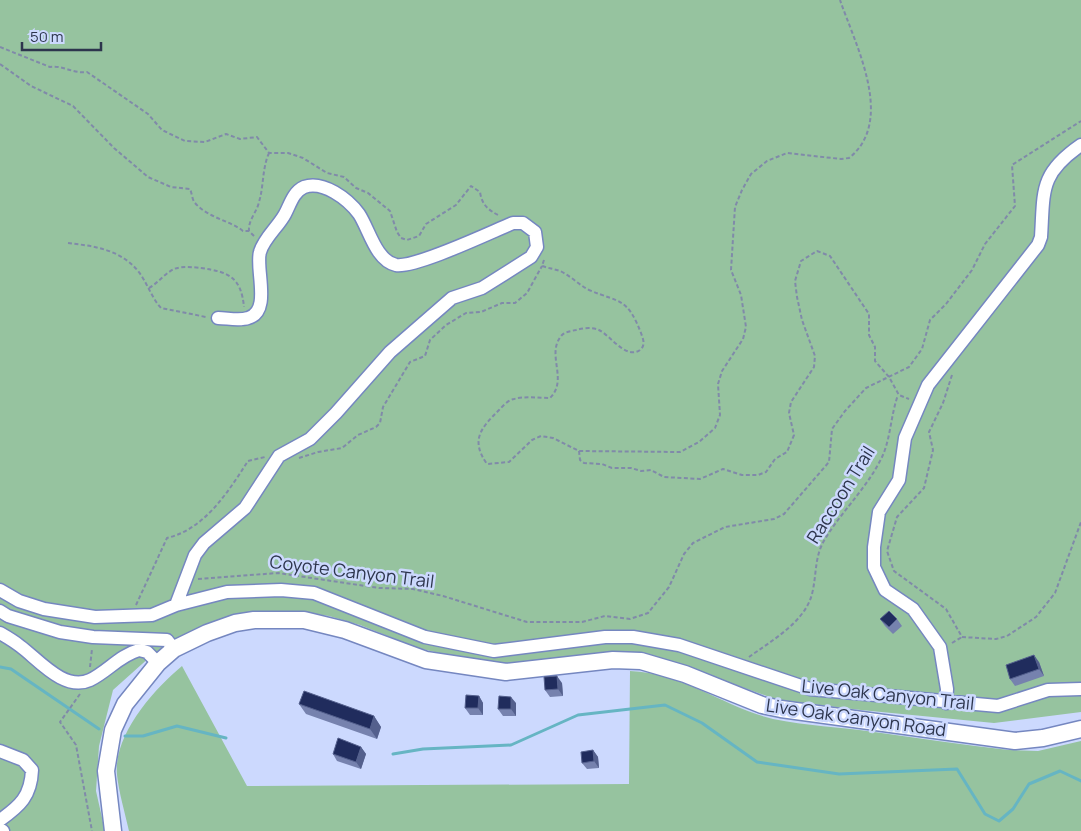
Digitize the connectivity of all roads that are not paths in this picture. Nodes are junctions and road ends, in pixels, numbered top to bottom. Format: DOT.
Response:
graph roads {
  1 [pos="1081,145"];
  2 [pos="218,318"];
  3 [pos="0,590"];
  4 [pos="176,605"];
  5 [pos="0,611"];
  6 [pos="0,634"];
  7 [pos="128,638"];
  8 [pos="174,649"];
  9 [pos="128,654"];
  10 [pos="154,667"];
  11 [pos="1081,689"];
  12 [pos="946,703"];
  13 [pos="1081,729"];
  14 [pos="0,751"];
  15 [pos="0,820"];
  16 [pos="112,831"];
  1 -- 12 [label="street"];
  2 -- 4 [label="street"];
  3 -- 4 [label="street, Live Oak Canyon Trail"];
  4 -- 12 [label="street, Live Oak Canyon Trail"];
  5 -- 7 [label="street"];
  6 -- 9 [label="street"];
  7 -- 8 [label="street"];
  7 -- 9 [label="street"];
  8 -- 10 [label="main road, Live Oak Canyon Road"];
  8 -- 13 [label="main road, Live Oak Canyon Road"];
  9 -- 10 [label="street"];
  10 -- 16 [label="main road, Live Oak Canyon Road"];
  11 -- 12 [label="street, Live Oak Canyon Trail"];
  14 -- 15 [label="street"];
}
